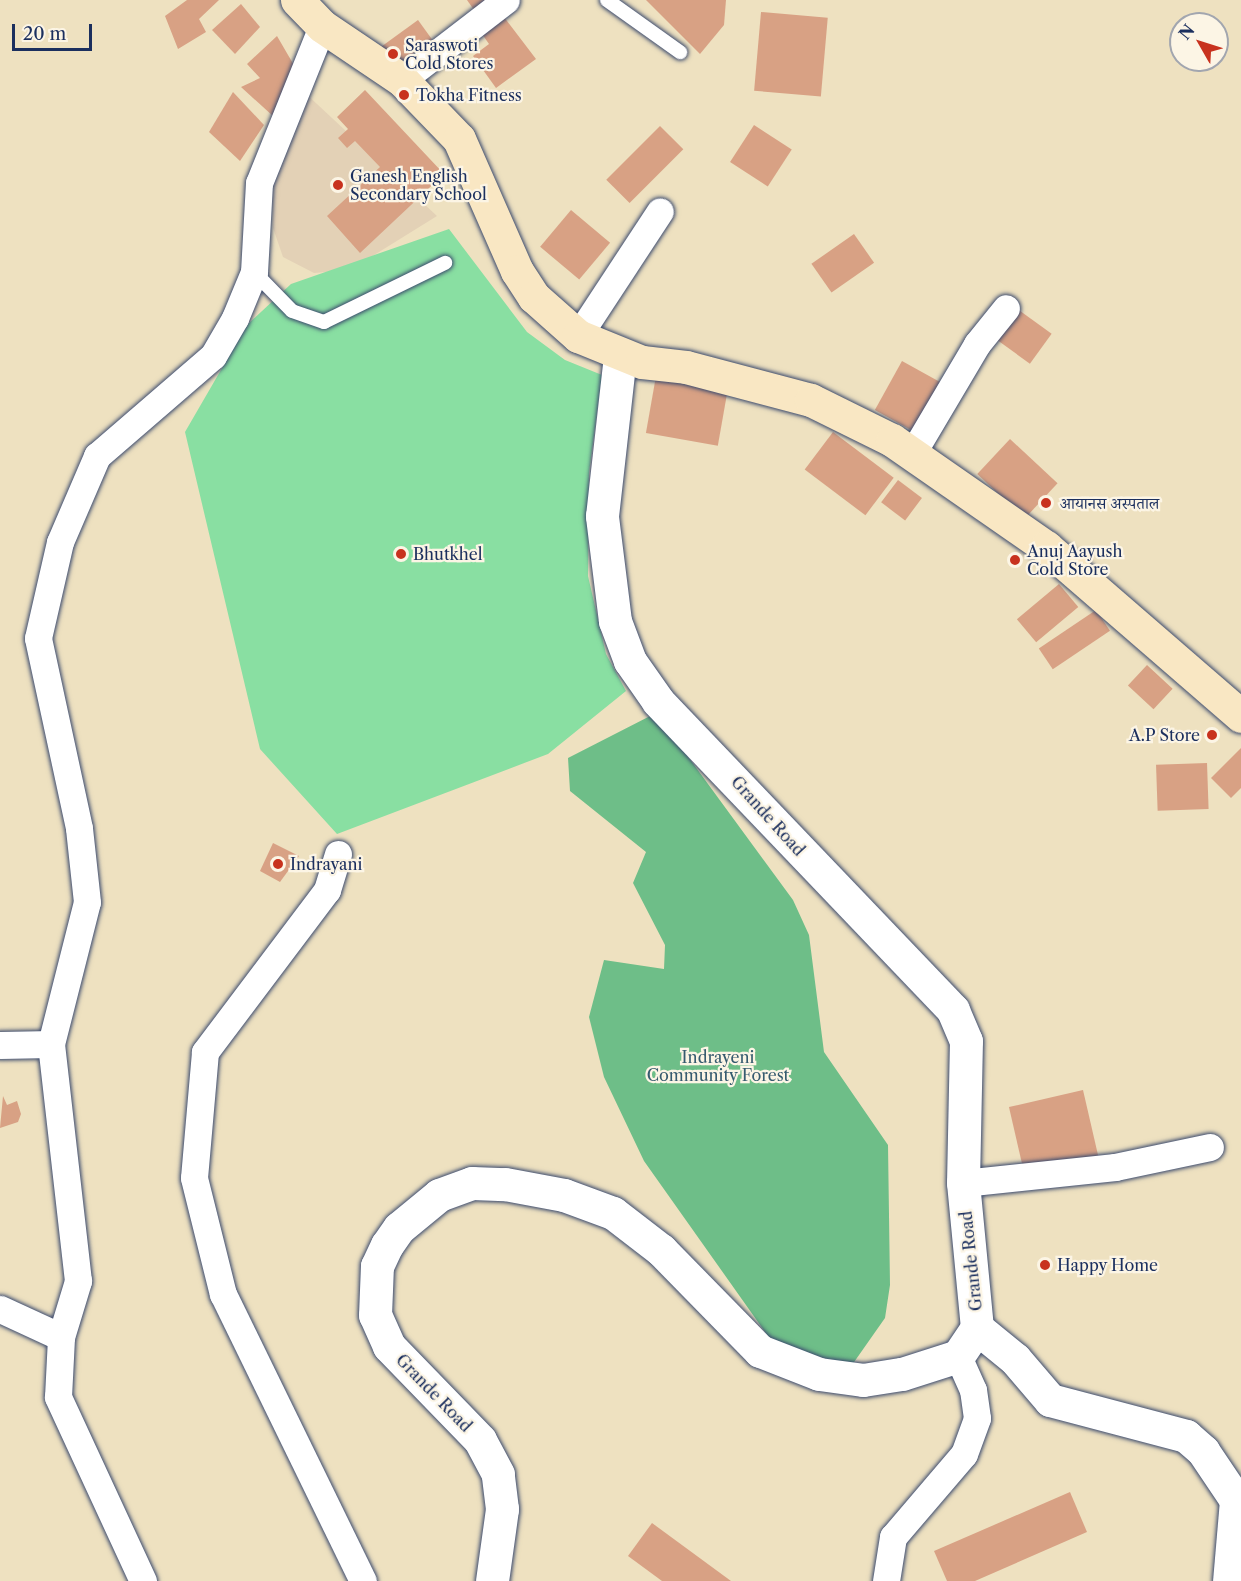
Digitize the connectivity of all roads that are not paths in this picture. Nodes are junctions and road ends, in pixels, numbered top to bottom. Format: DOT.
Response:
graph roads {
  1 [pos="297,0"];
  2 [pos="506,0"];
  3 [pos="607,0"];
  4 [pos="322,26"];
  5 [pos="680,52"];
  6 [pos="402,80"];
  7 [pos="660,212"];
  8 [pos="445,263"];
  9 [pos="254,272"];
  10 [pos="1005,308"];
  11 [pos="578,336"];
  12 [pos="620,356"];
  13 [pos="912,454"];
  14 [pos="1241,716"];
  15 [pos="338,854"];
  16 [pos="51,1044"];
  17 [pos="0,1045"];
  18 [pos="1210,1147"];
  19 [pos="963,1183"];
  20 [pos="0,1309"];
  21 [pos="977,1328"];
  22 [pos="61,1337"];
  23 [pos="958,1356"];
  24 [pos="143,1581"];
  25 [pos="363,1581"];
  26 [pos="492,1581"];
  27 [pos="886,1581"];
  28 [pos="1229,1581"];
  1 -- 4 [label="main road"];
  2 -- 6 [label="street"];
  3 -- 5 [label="lane"];
  4 -- 6 [label="main road"];
  4 -- 9 [label="street"];
  6 -- 11 [label="main road"];
  7 -- 11 [label="street"];
  8 -- 9 [label="lane"];
  9 -- 16 [label="street"];
  10 -- 13 [label="street"];
  11 -- 12 [label="main road"];
  12 -- 13 [label="main road"];
  12 -- 19 [label="street, Grande Road"];
  13 -- 14 [label="main road"];
  15 -- 25 [label="street"];
  16 -- 17 [label="street"];
  16 -- 22 [label="street"];
  18 -- 19 [label="street"];
  19 -- 21 [label="street, Grande Road"];
  20 -- 22 [label="street"];
  21 -- 23 [label="street, Grande Road"];
  21 -- 28 [label="street"];
  22 -- 24 [label="street"];
  23 -- 26 [label="street, Grande Road"];
  23 -- 27 [label="street"];
}
